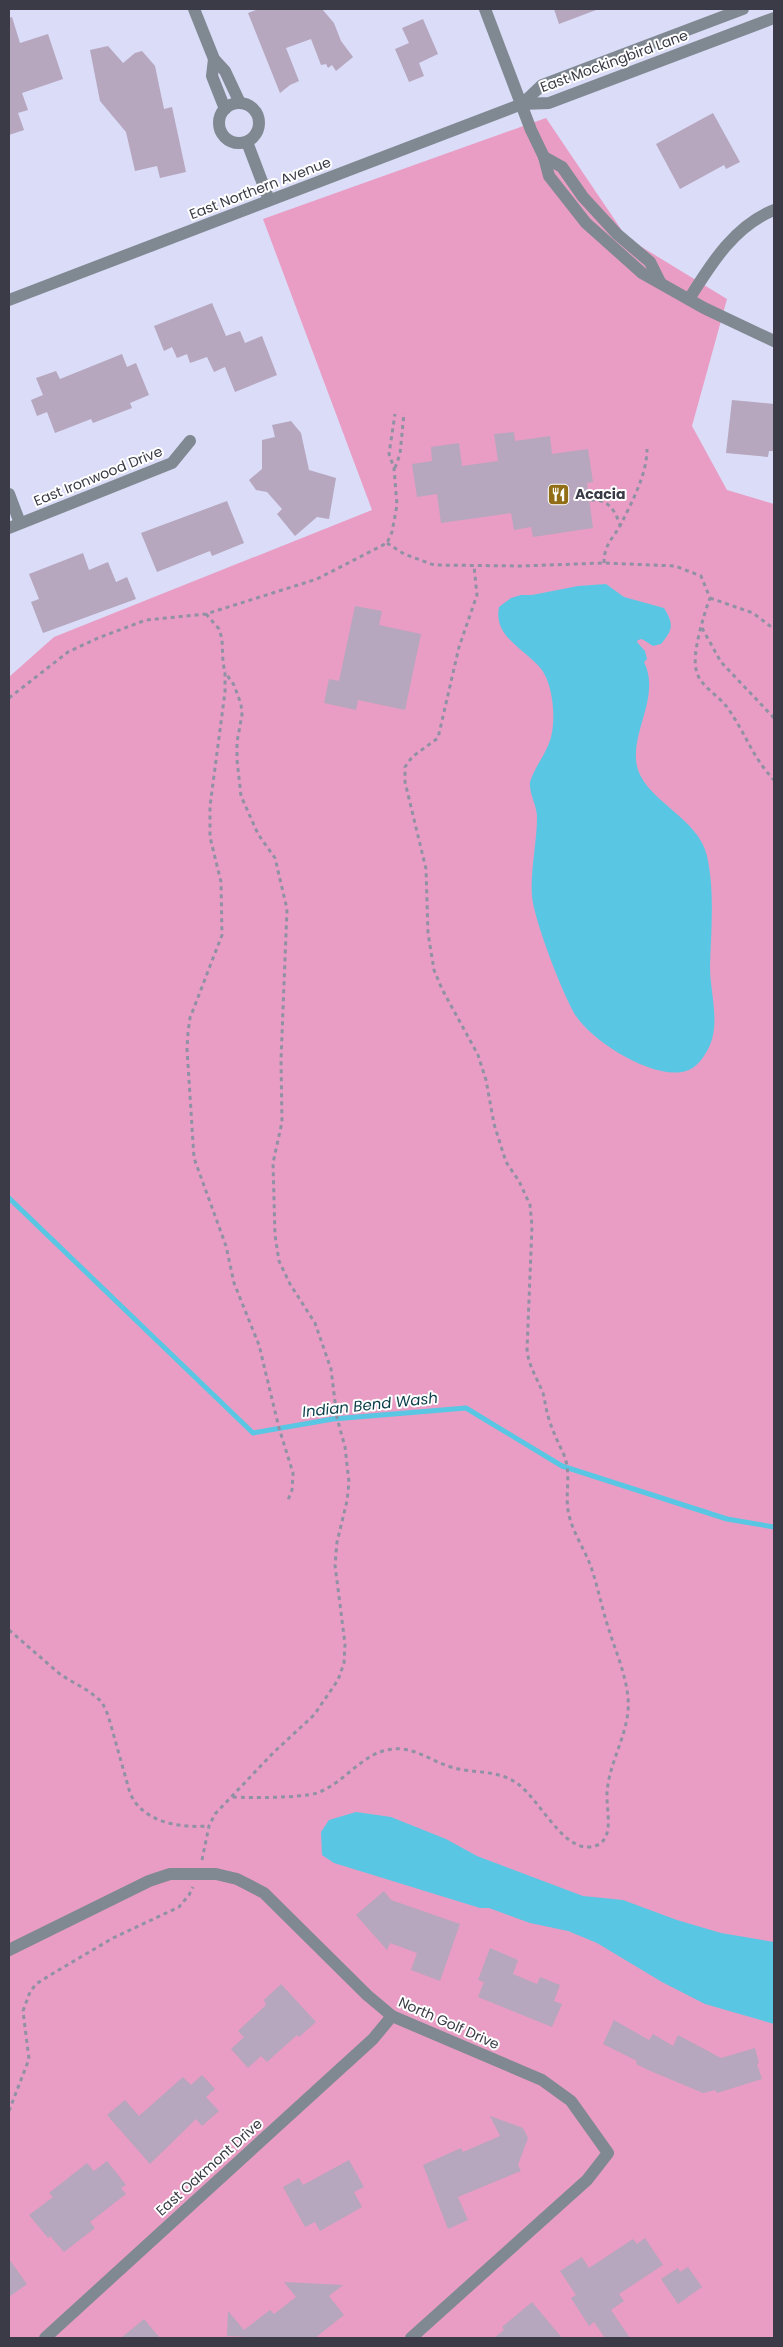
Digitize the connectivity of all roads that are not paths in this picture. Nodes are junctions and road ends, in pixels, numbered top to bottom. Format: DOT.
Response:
graph roads {
  1 [pos="194,9"];
  2 [pos="484,9"];
  3 [pos="743,9"];
  4 [pos="774,18"];
  5 [pos="214,59"];
  6 [pos="240,103"];
  7 [pos="522,104"];
  8 [pos="226,109"];
  9 [pos="246,142"];
  10 [pos="269,200"];
  11 [pos="774,210"];
  12 [pos="689,299"];
  13 [pos="9,300"];
  14 [pos="774,341"];
  15 [pos="190,442"];
  16 [pos="9,494"];
  17 [pos="14,525"];
  18 [pos="9,1950"];
  19 [pos="392,2016"];
  20 [pos="45,2338"];
  21 [pos="411,2338"];
  1 -- 5 [label="street"];
  2 -- 7 [label="street"];
  3 -- 7 [label="street, East Mockingbird Lane"];
  4 -- 7 [label="street, East Mockingbird Lane"];
  5 -- 6 [label="street"];
  5 -- 8 [label="street"];
  6 -- 8 [label="street"];
  6 -- 9 [label="street"];
  7 -- 10 [label="street, East Northern Avenue"];
  7 -- 12 [label="street"];
  8 -- 9 [label="street"];
  9 -- 10 [label="street"];
  10 -- 13 [label="street, East Northern Avenue"];
  11 -- 12 [label="street"];
  12 -- 14 [label="street"];
  15 -- 17 [label="street, East Ironwood Drive"];
  16 -- 17 [label="street"];
  18 -- 19 [label="street, North Golf Drive"];
  19 -- 20 [label="street, East Oakmont Drive"];
  19 -- 21 [label="street, North Golf Drive"];
}
